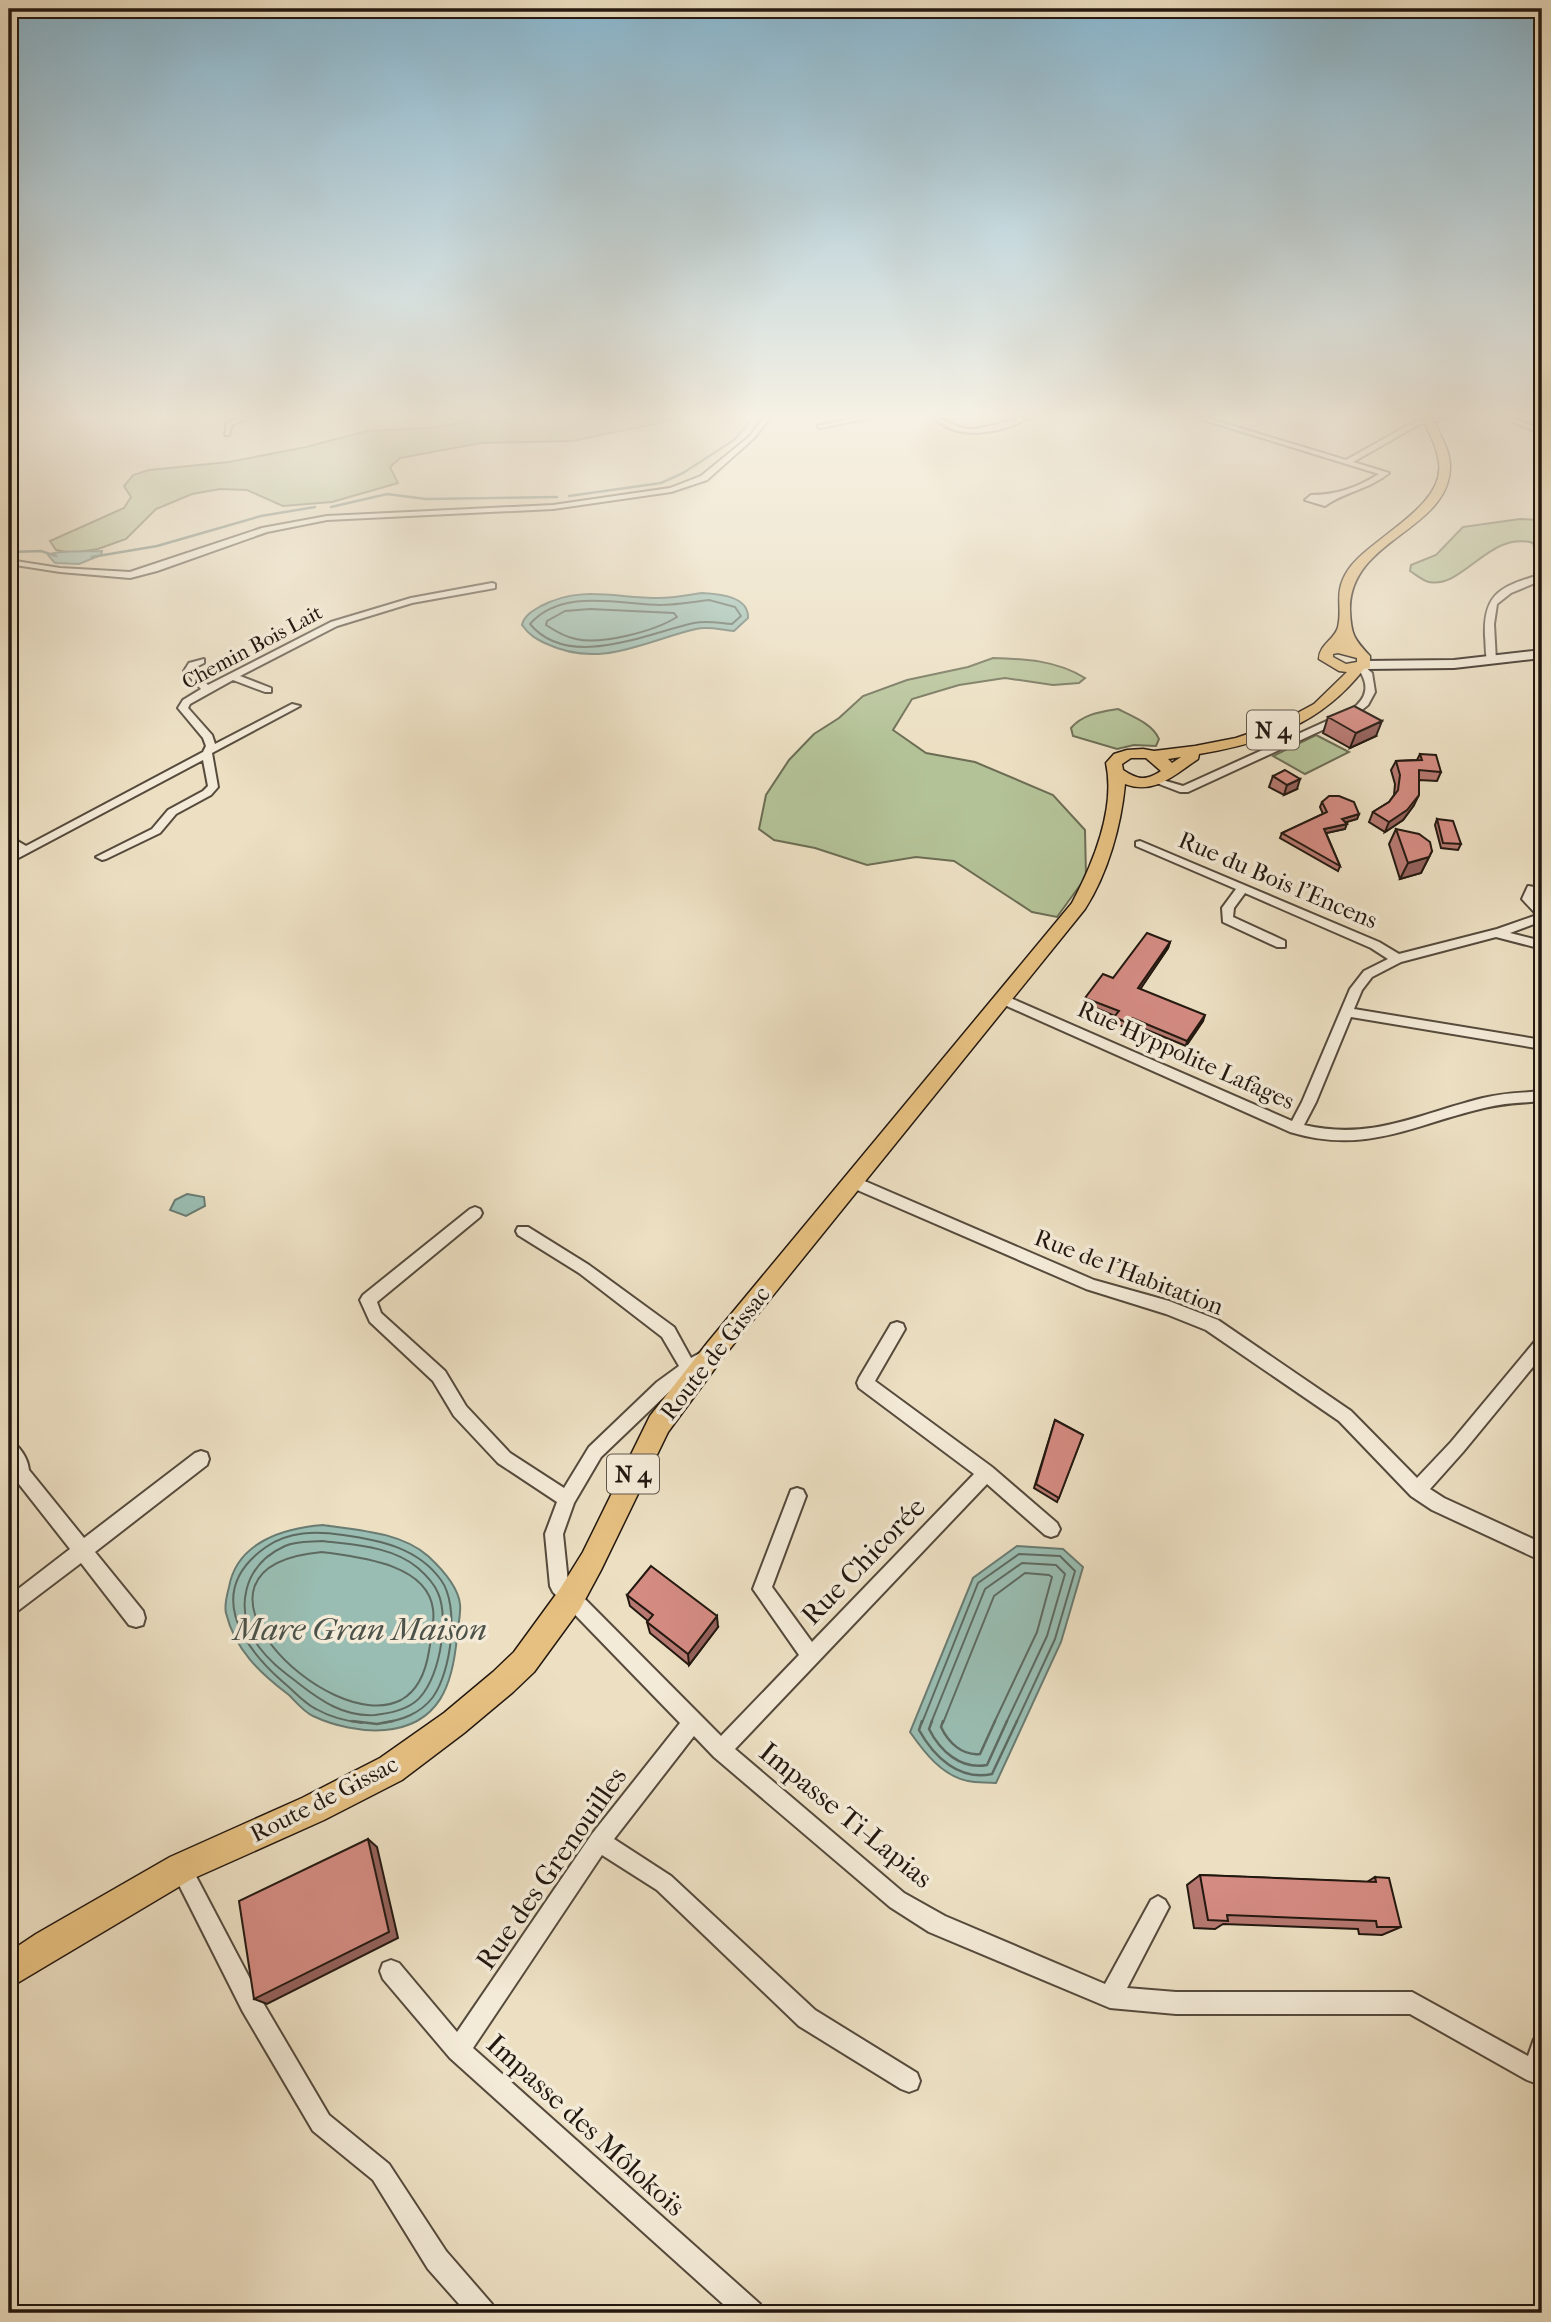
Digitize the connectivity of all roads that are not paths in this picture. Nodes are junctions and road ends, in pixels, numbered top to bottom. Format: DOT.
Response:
graph roads {
  1 [pos="282,526"];
  2 [pos="1403,526"];
  3 [pos="9,562"];
  4 [pos="1542,577"];
  5 [pos="492,586"];
  6 [pos="1344,629"];
  7 [pos="1542,654"];
  8 [pos="1328,656"];
  9 [pos="201,661"];
  10 [pos="1359,661"];
  11 [pos="1491,661"];
  12 [pos="232,676"];
  13 [pos="207,689"];
  14 [pos="268,690"];
  15 [pos="1335,691"];
  16 [pos="295,706"];
  17 [pos="1201,751"];
  18 [pos="208,753"];
  19 [pos="1153,756"];
  20 [pos="1116,772"];
  21 [pos="1160,778"];
  22 [pos="1114,813"];
  23 [pos="9,839"];
  24 [pos="1140,844"];
  25 [pos="25,851"];
  26 [pos="102,857"];
  27 [pos="9,860"];
  28 [pos="1242,888"];
  29 [pos="1542,892"];
  30 [pos="1542,915"];
  31 [pos="1496,933"];
  32 [pos="1281,944"];
  33 [pos="1542,945"];
  34 [pos="1397,959"];
  35 [pos="1004,1000"];
  36 [pos="1347,1012"];
  37 [pos="1542,1045"];
  38 [pos="1542,1096"];
  39 [pos="1295,1128"];
  40 [pos="853,1182"];
  41 [pos="475,1213"];
  42 [pos="523,1231"];
  43 [pos="897,1329"];
  44 [pos="1542,1345"];
  45 [pos="716,1349"];
  46 [pos="688,1368"];
  47 [pos="9,1449"];
  48 [pos="201,1459"];
  49 [pos="986,1473"];
  50 [pos="15,1476"];
  51 [pos="1417,1490"];
  52 [pos="797,1496"];
  53 [pos="567,1499"];
  54 [pos="1051,1529"];
  55 [pos="82,1550"];
  56 [pos="1542,1552"];
  57 [pos="570,1599"];
  58 [pos="9,1607"];
  59 [pos="136,1618"];
  60 [pos="811,1656"];
  61 [pos="693,1722"];
  62 [pos="721,1750"];
  63 [pos="599,1841"];
  64 [pos="181,1868"];
  65 [pos="1158,1907"];
  66 [pos="391,1971"];
  67 [pos="9,1972"];
  68 [pos="1111,1997"];
  69 [pos="1542,2047"];
  70 [pos="458,2050"];
  71 [pos="909,2081"];
  72 [pos="483,2313"];
  73 [pos="751,2313"];
  1 -- 3 [label="street"];
  2 -- 6 [label="main road"];
  4 -- 11 [label="street"];
  5 -- 12 [label="street, Chemin Bois Lait"];
  6 -- 8 [label="main road"];
  6 -- 10 [label="main road"];
  7 -- 11 [label="street"];
  8 -- 10 [label="main road"];
  8 -- 15 [label="main road"];
  9 -- 13 [label="street"];
  10 -- 11 [label="street"];
  10 -- 15 [label="main road, Route de Gissac / N 4"];
  10 -- 21 [label="street"];
  12 -- 13 [label="street, Chemin Bois Lait"];
  12 -- 14 [label="street"];
  13 -- 18 [label="street, Chemin Bois Lait"];
  15 -- 17 [label="main road, Route de Gissac / N 4"];
  16 -- 18 [label="street"];
  17 -- 19 [label="main road, Route de Gissac / N 4"];
  17 -- 21 [label="main road, Route de Gissac / N 4"];
  18 -- 25 [label="street"];
  18 -- 26 [label="street"];
  19 -- 20 [label="main road, N 4"];
  19 -- 21 [label="main road"];
  20 -- 21 [label="main road"];
  20 -- 22 [label="main road, Route de Gissac / N 4"];
  21 -- 22 [label="main road, Route de Gissac / N 4"];
  22 -- 35 [label="main road, Route de Gissac / N 4"];
  23 -- 25 [label="street"];
  24 -- 28 [label="street, Rue du Bois l'Encens"];
  25 -- 27 [label="street"];
  28 -- 32 [label="street"];
  28 -- 34 [label="street, Rue du Bois l'Encens"];
  29 -- 30 [label="street"];
  30 -- 31 [label="street"];
  31 -- 33 [label="street, Rue Hyppolite Lafages"];
  31 -- 34 [label="street, Rue Hyppolite Lafages"];
  34 -- 36 [label="street, Rue Hyppolite Lafages"];
  35 -- 39 [label="street, Rue Hyppolite Lafages"];
  35 -- 40 [label="main road, Route de Gissac / N 4"];
  36 -- 37 [label="street"];
  36 -- 39 [label="street, Rue Hyppolite Lafages"];
  38 -- 39 [label="street"];
  40 -- 45 [label="main road, Route de Gissac / N 4"];
  40 -- 51 [label="street, Rue de l'Habitation"];
  41 -- 53 [label="street"];
  42 -- 46 [label="street"];
  43 -- 49 [label="street"];
  44 -- 51 [label="street"];
  45 -- 46 [label="street"];
  45 -- 57 [label="main road, Route de Gissac / N 4"];
  46 -- 53 [label="street"];
  47 -- 50 [label="street"];
  48 -- 55 [label="street"];
  49 -- 54 [label="street"];
  49 -- 60 [label="street, Rue Chicorée"];
  50 -- 55 [label="street"];
  51 -- 56 [label="street, Rue de l'Habitation"];
  52 -- 60 [label="street"];
  53 -- 57 [label="street"];
  55 -- 58 [label="street"];
  55 -- 59 [label="street"];
  57 -- 61 [label="street, Impasse Ti-Lapias"];
  57 -- 64 [label="main road, Route de Gissac / N 4"];
  60 -- 62 [label="street, Rue Chicorée"];
  61 -- 62 [label="street, Impasse Ti-Lapias"];
  61 -- 63 [label="street, Rue des Grenouilles"];
  62 -- 68 [label="street, Impasse Ti-Lapias"];
  63 -- 70 [label="street, Rue des Grenouilles"];
  63 -- 71 [label="street"];
  64 -- 67 [label="main road, Route de Gissac / N 4"];
  64 -- 72 [label="street"];
  65 -- 68 [label="street"];
  66 -- 70 [label="street, Impasse des Môlokoïs"];
  68 -- 69 [label="street, Impasse Ti-Lapias"];
  70 -- 73 [label="street, Impasse des Môlokoïs"];
}
